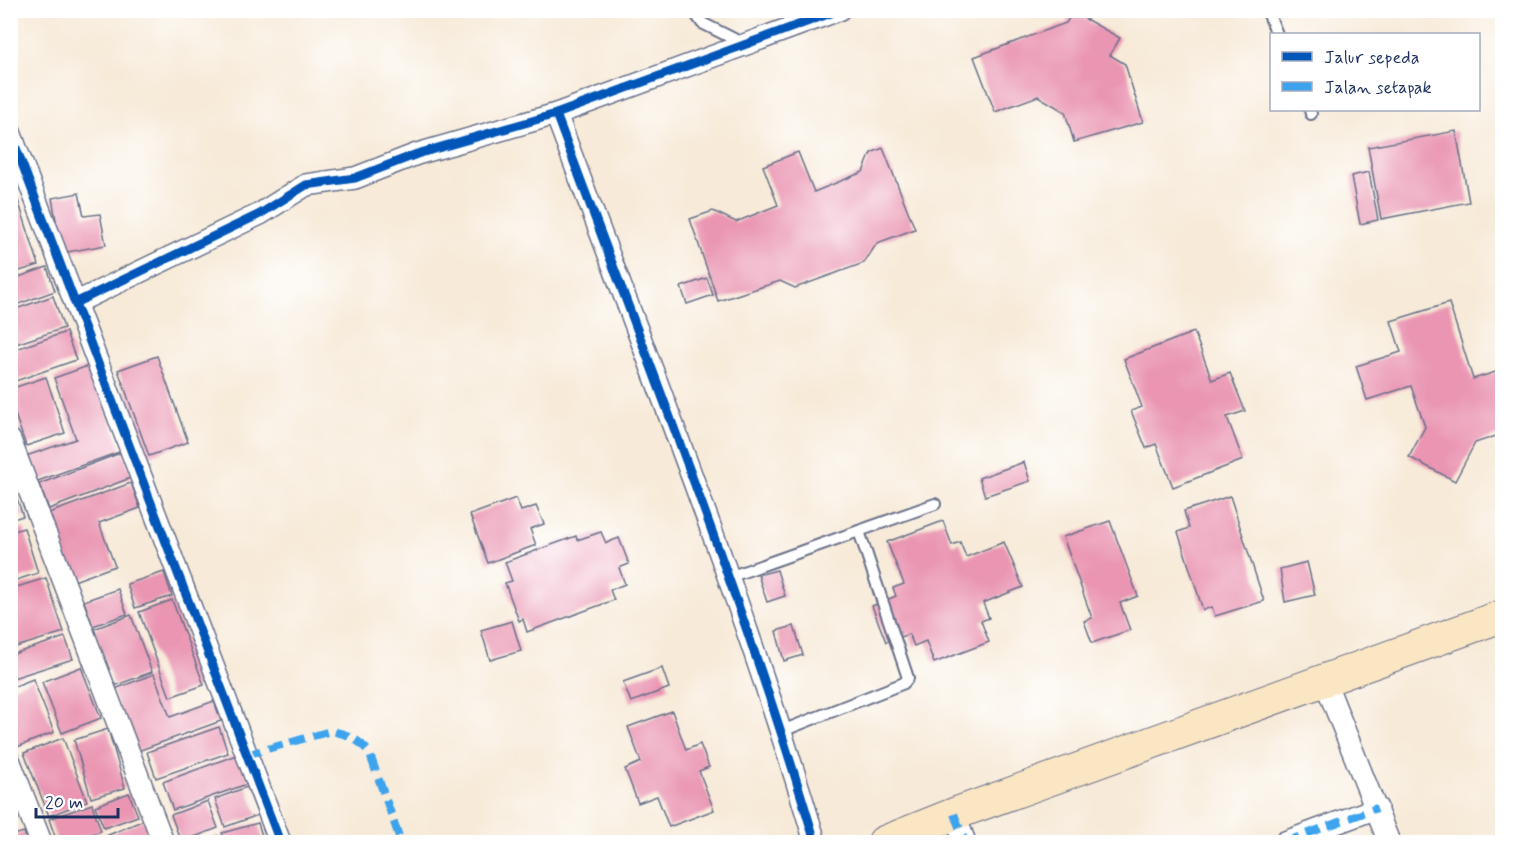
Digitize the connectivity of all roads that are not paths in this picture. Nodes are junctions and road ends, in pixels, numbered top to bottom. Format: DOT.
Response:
graph roads {
  1 [pos="693,10"];
  2 [pos="839,10"];
  3 [pos="1267,10"];
  4 [pos="1277,33"];
  5 [pos="744,44"];
  6 [pos="556,114"];
  7 [pos="10,132"];
  8 [pos="77,302"];
  9 [pos="10,440"];
  10 [pos="935,504"];
  11 [pos="859,531"];
  12 [pos="729,577"];
  13 [pos="1503,616"];
  14 [pos="1324,679"];
  15 [pos="782,731"];
  16 [pos="10,762"];
  17 [pos="1377,808"];
  18 [pos="954,814"];
  19 [pos="41,843"];
  20 [pos="163,843"];
  21 [pos="280,843"];
  22 [pos="814,843"];
  23 [pos="884,843"];
  24 [pos="966,843"];
  25 [pos="1285,843"];
  26 [pos="1389,843"];
  1 -- 5 [label="lane"];
  2 -- 5 [label="street"];
  3 -- 4 [label="lane"];
  5 -- 6 [label="street"];
  6 -- 8 [label="street"];
  6 -- 12 [label="street"];
  7 -- 8 [label="street"];
  8 -- 21 [label="street"];
  9 -- 20 [label="street"];
  10 -- 11 [label="lane"];
  11 -- 12 [label="lane"];
  11 -- 15 [label="lane"];
  12 -- 15 [label="street"];
  13 -- 14 [label="main road"];
  14 -- 17 [label="street"];
  14 -- 18 [label="main road"];
  15 -- 22 [label="street"];
  16 -- 19 [label="street"];
  17 -- 25 [label="street"];
  17 -- 26 [label="street"];
  18 -- 23 [label="main road"];
  18 -- 24 [label="street"];
}
